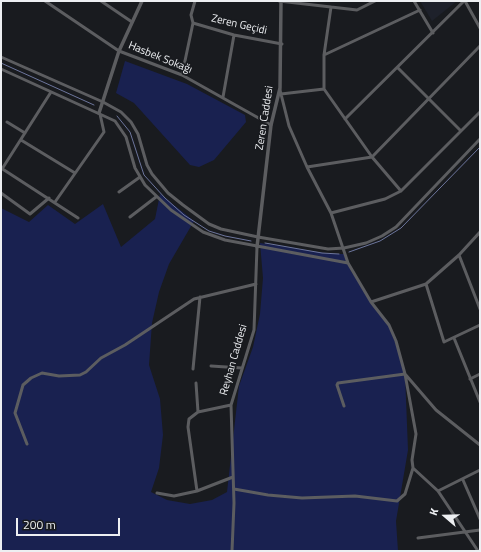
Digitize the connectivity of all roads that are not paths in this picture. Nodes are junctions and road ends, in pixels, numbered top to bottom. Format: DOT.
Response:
graph roads {
  1 [pos="46,1"];
  2 [pos="101,1"];
  3 [pos="142,1"];
  4 [pos="195,1"];
  5 [pos="280,1"];
  6 [pos="375,1"];
  7 [pos="414,1"];
  8 [pos="465,1"];
  9 [pos="311,3"];
  10 [pos="331,7"];
  11 [pos="420,10"];
  12 [pos="132,22"];
  13 [pos="193,23"];
  14 [pos="480,28"];
  15 [pos="433,33"];
  16 [pos="234,34"];
  17 [pos="282,44"];
  18 [pos="480,46"];
  19 [pos="119,52"];
  20 [pos="324,56"];
  21 [pos="1,57"];
  22 [pos="398,68"];
  23 [pos="1,69"];
  24 [pos="182,74"];
  25 [pos="280,88"];
  26 [pos="324,89"];
  27 [pos="51,92"];
  28 [pos="281,94"];
  29 [pos="223,98"];
  30 [pos="430,99"];
  31 [pos="104,102"];
  32 [pos="480,112"];
  33 [pos="100,113"];
  34 [pos="345,119"];
  35 [pos="7,122"];
  36 [pos="271,125"];
  37 [pos="461,131"];
  38 [pos="25,133"];
  39 [pos="480,139"];
  40 [pos="21,140"];
  41 [pos="372,157"];
  42 [pos="307,167"];
  43 [pos="2,169"];
  44 [pos="75,173"];
  45 [pos="140,177"];
  46 [pos="401,190"];
  47 [pos="119,192"];
  48 [pos="1,193"];
  49 [pos="156,196"];
  50 [pos="49,198"];
  51 [pos="55,202"];
  52 [pos="332,213"];
  53 [pos="130,217"];
  54 [pos="78,218"];
  55 [pos="480,232"];
  56 [pos="258,237"];
  57 [pos="257,247"];
  58 [pos="344,248"];
  59 [pos="459,255"];
  60 [pos="348,264"];
  61 [pos="256,284"];
  62 [pos="426,284"];
  63 [pos="200,297"];
  64 [pos="371,302"];
  65 [pos="480,309"];
  66 [pos="480,325"];
  67 [pos="454,338"];
  68 [pos="211,366"];
  69 [pos="242,368"];
  70 [pos="193,369"];
  71 [pos="405,374"];
  72 [pos="480,374"];
  73 [pos="470,378"];
  74 [pos="196,383"];
  75 [pos="480,402"];
  76 [pos="231,405"];
  77 [pos="344,406"];
  78 [pos="198,412"];
  79 [pos="27,444"];
  80 [pos="480,445"];
  81 [pos="413,468"];
  82 [pos="480,470"];
  83 [pos="233,477"];
  84 [pos="463,480"];
  85 [pos="234,489"];
  86 [pos="438,490"];
  87 [pos="197,491"];
  88 [pos="157,493"];
  89 [pos="480,520"];
  90 [pos="480,530"];
  91 [pos="465,532"];
  92 [pos="418,538"];
  93 [pos="232,551"];
  94 [pos="478,551"];
  1 -- 19 [label="street, Hasbek Sokağı"];
  2 -- 12 [label="street"];
  3 -- 12 [label="street"];
  4 -- 13 [label="street"];
  5 -- 9 [label="street"];
  5 -- 17 [label="street, Zeren Caddesi"];
  6 -- 10 [label="street"];
  7 -- 11 [label="street"];
  8 -- 14 [label="street"];
  8 -- 15 [label="street"];
  9 -- 10 [label="street"];
  10 -- 20 [label="street"];
  11 -- 15 [label="street"];
  11 -- 20 [label="street"];
  12 -- 19 [label="street"];
  13 -- 16 [label="street, Zeren Geçidi"];
  13 -- 24 [label="street"];
  15 -- 22 [label="street"];
  16 -- 17 [label="street, Zeren Geçidi"];
  16 -- 29 [label="street"];
  17 -- 25 [label="street, Zeren Caddesi"];
  18 -- 30 [label="street"];
  19 -- 24 [label="street, Hasbek Sokağı"];
  19 -- 31 [label="street"];
  20 -- 26 [label="street"];
  21 -- 31 [label="street"];
  22 -- 30 [label="street"];
  22 -- 34 [label="street"];
  23 -- 27 [label="street"];
  24 -- 29 [label="street, Hasbek Sokağı"];
  25 -- 28 [label="street"];
  25 -- 36 [label="street, Zeren Caddesi"];
  26 -- 28 [label="street"];
  26 -- 34 [label="street"];
  27 -- 33 [label="street"];
  27 -- 38 [label="street"];
  28 -- 42 [label="street"];
  29 -- 36 [label="street, Hasbek Sokağı"];
  30 -- 37 [label="street"];
  30 -- 41 [label="street"];
  31 -- 33 [label="street"];
  31 -- 56 [label="street"];
  32 -- 37 [label="street"];
  33 -- 44 [label="street"];
  33 -- 45 [label="street"];
  34 -- 41 [label="street"];
  35 -- 38 [label="street"];
  36 -- 56 [label="street, Zeren Caddesi"];
  37 -- 46 [label="street"];
  38 -- 40 [label="street"];
  39 -- 58 [label="street"];
  40 -- 43 [label="street"];
  40 -- 44 [label="street"];
  41 -- 42 [label="street"];
  41 -- 46 [label="street"];
  42 -- 52 [label="street"];
  43 -- 50 [label="street"];
  44 -- 51 [label="street"];
  45 -- 47 [label="street"];
  45 -- 49 [label="street"];
  46 -- 52 [label="street"];
  48 -- 50 [label="street"];
  49 -- 53 [label="street"];
  49 -- 57 [label="street"];
  50 -- 51 [label="street"];
  51 -- 54 [label="street"];
  52 -- 58 [label="street"];
  55 -- 59 [label="street"];
  56 -- 57 [label="street, Zeren Caddesi"];
  56 -- 58 [label="street"];
  57 -- 60 [label="street"];
  57 -- 61 [label="street, Reyhan Caddesi"];
  58 -- 60 [label="street"];
  59 -- 62 [label="street"];
  59 -- 65 [label="street"];
  60 -- 64 [label="street"];
  61 -- 63 [label="street"];
  61 -- 69 [label="street, Reyhan Caddesi"];
  62 -- 64 [label="street"];
  62 -- 67 [label="street"];
  63 -- 70 [label="street"];
  63 -- 79 [label="street"];
  64 -- 71 [label="street"];
  66 -- 67 [label="street"];
  67 -- 73 [label="street"];
  68 -- 69 [label="street"];
  69 -- 76 [label="street, Reyhan Caddesi"];
  71 -- 77 [label="street"];
  71 -- 80 [label="street"];
  71 -- 81 [label="street"];
  72 -- 73 [label="street"];
  73 -- 75 [label="street"];
  74 -- 78 [label="street"];
  76 -- 78 [label="street"];
  76 -- 83 [label="street, Reyhan Caddesi"];
  78 -- 87 [label="street"];
  81 -- 85 [label="street"];
  81 -- 86 [label="street"];
  82 -- 84 [label="street"];
  83 -- 85 [label="street, Reyhan Caddesi"];
  83 -- 87 [label="street"];
  84 -- 86 [label="street"];
  84 -- 89 [label="street"];
  85 -- 93 [label="street, Reyhan Caddesi"];
  86 -- 91 [label="street"];
  87 -- 88 [label="street"];
  90 -- 91 [label="street"];
  91 -- 92 [label="street"];
  91 -- 94 [label="street"];
}
